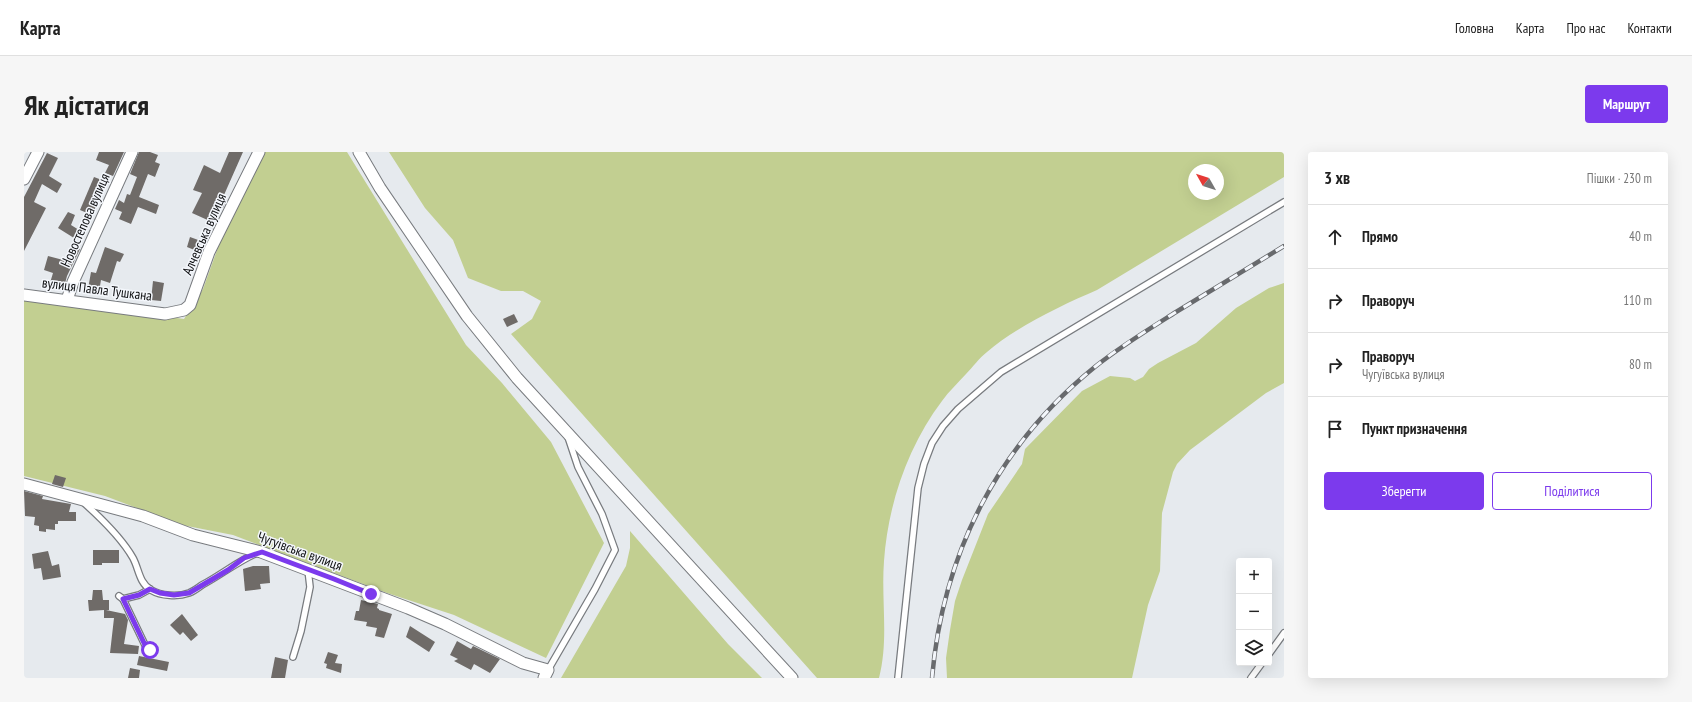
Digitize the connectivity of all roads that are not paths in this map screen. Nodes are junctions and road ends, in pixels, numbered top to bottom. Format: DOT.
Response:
graph roads {
  1 [pos="38,152"];
  2 [pos="132,152"];
  3 [pos="259,152"];
  4 [pos="359,152"];
  5 [pos="24,179"];
  6 [pos="1284,202"];
  7 [pos="24,295"];
  8 [pos="67,300"];
  9 [pos="165,314"];
  10 [pos="566,433"];
  11 [pos="24,484"];
  12 [pos="78,497"];
  13 [pos="262,552"];
  14 [pos="307,568"];
  15 [pos="150,589"];
  16 [pos="1284,633"];
  17 [pos="150,650"];
  18 [pos="1272,650"];
  19 [pos="293,657"];
  20 [pos="1260,666"];
  21 [pos="546,674"];
  22 [pos="792,678"];
  23 [pos="898,678"];
  24 [pos="1251,678"];
  1 -- 5 [label="street"];
  2 -- 8 [label="street, Новостепова вулиця"];
  3 -- 9 [label="street, Алчевська вулиця"];
  4 -- 10 [label="street"];
  6 -- 23 [label="lane"];
  7 -- 8 [label="street, вулиця Павла Тушкана"];
  8 -- 9 [label="street, вулиця Павла Тушкана"];
  10 -- 21 [label="lane"];
  10 -- 22 [label="street"];
  11 -- 12 [label="street, Чугуївська вулиця"];
  12 -- 13 [label="street, Чугуївська вулиця"];
  12 -- 15 [label="lane"];
  13 -- 14 [label="street, Чугуївська вулиця"];
  13 -- 15 [label="lane"];
  14 -- 19 [label="lane"];
  14 -- 21 [label="street, Чугуївська вулиця"];
  15 -- 17 [label="lane"];
  16 -- 18 [label="lane"];
  20 -- 24 [label="lane"];
}
